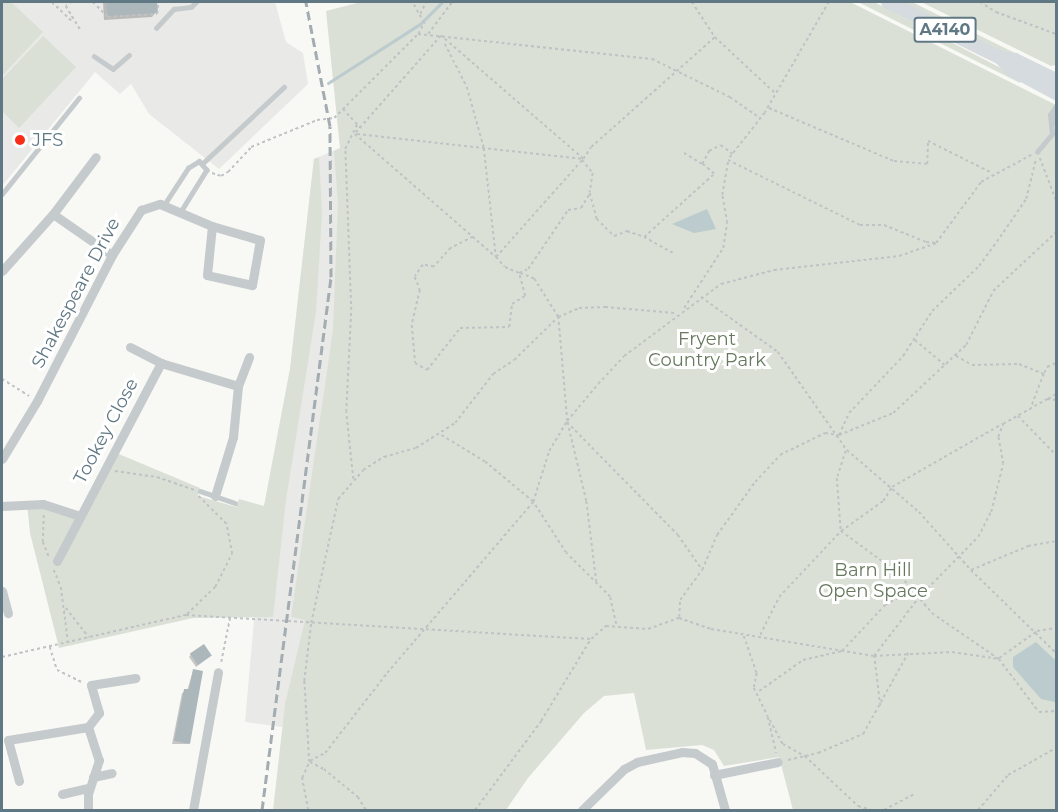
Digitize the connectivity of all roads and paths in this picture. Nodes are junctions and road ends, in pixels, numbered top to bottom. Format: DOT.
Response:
graph roads {
  1 [pos="52,2"];
  2 [pos="72,2"];
  3 [pos="93,2"];
  4 [pos="158,2"];
  5 [pos="196,2"];
  6 [pos="412,2"];
  7 [pos="426,2"];
  8 [pos="452,2"];
  9 [pos="692,2"];
  10 [pos="829,2"];
  11 [pos="888,2"];
  12 [pos="980,2"];
  13 [pos="66,6"];
  14 [pos="61,11"];
  15 [pos="419,15"];
  16 [pos="73,23"];
  17 [pos="156,28"];
  18 [pos="81,31"];
  19 [pos="418,34"];
  20 [pos="1056,34"];
  21 [pos="428,35"];
  22 [pos="441,36"];
  23 [pos="715,37"];
  24 [pos="445,44"];
  25 [pos="129,55"];
  26 [pos="94,56"];
  27 [pos="1001,58"];
  28 [pos="680,70"];
  29 [pos="1043,74"];
  30 [pos="1056,80"];
  31 [pos="1056,86"];
  32 [pos="284,87"];
  33 [pos="775,93"];
  34 [pos="1056,93"];
  35 [pos="79,98"];
  36 [pos="1056,107"];
  37 [pos="768,108"];
  38 [pos="343,110"];
  39 [pos="761,119"];
  40 [pos="357,124"];
  41 [pos="361,127"];
  42 [pos="355,134"];
  43 [pos="484,148"];
  44 [pos="1037,152"];
  45 [pos="684,153"];
  46 [pos="733,154"];
  47 [pos="96,157"];
  48 [pos="582,159"];
  49 [pos="728,160"];
  50 [pos="203,163"];
  51 [pos="702,164"];
  52 [pos="206,172"];
  53 [pos="992,173"];
  54 [pos="590,193"];
  55 [pos="2,194"];
  56 [pos="1056,200"];
  57 [pos="164,205"];
  58 [pos="181,212"];
  59 [pos="53,214"];
  60 [pos="212,226"];
  61 [pos="1056,232"];
  62 [pos="473,237"];
  63 [pos="644,237"];
  64 [pos="936,243"];
  65 [pos="673,253"];
  66 [pos="112,255"];
  67 [pos="496,257"];
  68 [pos="2,271"];
  69 [pos="519,273"];
  70 [pos="700,296"];
  71 [pos="684,309"];
  72 [pos="677,314"];
  73 [pos="558,317"];
  74 [pos="914,339"];
  75 [pos="130,347"];
  76 [pos="955,356"];
  77 [pos="249,357"];
  78 [pos="161,363"];
  79 [pos="1056,363"];
  80 [pos="945,365"];
  81 [pos="1044,374"];
  82 [pos="2,379"];
  83 [pos="238,386"];
  84 [pos="1056,394"];
  85 [pos="1047,399"];
  86 [pos="1056,400"];
  87 [pos="37,401"];
  88 [pos="1031,408"];
  89 [pos="1017,416"];
  90 [pos="567,421"];
  91 [pos="1003,424"];
  92 [pos="438,434"];
  93 [pos="839,435"];
  94 [pos="847,450"];
  95 [pos="1056,455"];
  96 [pos="2,459"];
  97 [pos="105,469"];
  98 [pos="353,480"];
  99 [pos="891,487"];
  100 [pos="200,491"];
  101 [pos="215,496"];
  102 [pos="533,502"];
  103 [pos="235,503"];
  104 [pos="43,504"];
  105 [pos="2,506"];
  106 [pos="80,516"];
  107 [pos="841,531"];
  108 [pos="1056,541"];
  109 [pos="958,557"];
  110 [pos="53,562"];
  111 [pos="702,570"];
  112 [pos="970,570"];
  113 [pos="596,583"];
  114 [pos="913,590"];
  115 [pos="2,591"];
  116 [pos="918,597"];
  117 [pos="65,608"];
  118 [pos="8,613"];
  119 [pos="186,615"];
  120 [pos="230,616"];
  121 [pos="679,618"];
  122 [pos="311,623"];
  123 [pos="616,626"];
  124 [pos="427,627"];
  125 [pos="1056,628"];
  126 [pos="1037,631"];
  127 [pos="744,635"];
  128 [pos="760,636"];
  129 [pos="89,637"];
  130 [pos="591,639"];
  131 [pos="68,642"];
  132 [pos="50,646"];
  133 [pos="842,651"];
  134 [pos="909,652"];
  135 [pos="1056,653"];
  136 [pos="874,656"];
  137 [pos="2,657"];
  138 [pos="999,659"];
  139 [pos="218,672"];
  140 [pos="135,678"];
  141 [pos="92,685"];
  142 [pos="758,692"];
  143 [pos="880,706"];
  144 [pos="1056,711"];
  145 [pos="768,717"];
  146 [pos="88,728"];
  147 [pos="1056,748"];
  148 [pos="805,756"];
  149 [pos="309,762"];
  150 [pos="778,762"];
  151 [pos="112,773"];
  152 [pos="714,775"];
  153 [pos="93,777"];
  154 [pos="19,781"];
  155 [pos="89,788"];
  156 [pos="62,794"];
  157 [pos="914,794"];
  158 [pos="587,808"];
  159 [pos="88,810"];
  160 [pos="193,810"];
  161 [pos="308,810"];
  162 [pos="366,810"];
  163 [pos="476,810"];
  164 [pos="725,810"];
  165 [pos="872,810"];
  166 [pos="884,810"];
  167 [pos="978,810"];
  1 -- 14 [label="path"];
  2 -- 13 [label="path"];
  3 -- 4 [label="path"];
  5 -- 17 [label="lane"];
  6 -- 15 [label="path"];
  7 -- 15 [label="path"];
  8 -- 21 [label="path"];
  9 -- 23 [label="path"];
  10 -- 33 [label="path"];
  11 -- 27 [label="main road, A4140"];
  12 -- 20 [label="path"];
  13 -- 14 [label="path"];
  13 -- 16 [label="path"];
  14 -- 16 [label="path"];
  15 -- 19 [label="path"];
  16 -- 18 [label="path"];
  19 -- 21 [label="path"];
  19 -- 38 [label="path"];
  21 -- 22 [label="path"];
  22 -- 24 [label="path"];
  22 -- 28 [label="path"];
  22 -- 41 [label="path"];
  23 -- 28 [label="path"];
  23 -- 33 [label="path"];
  24 -- 43 [label="path"];
  24 -- 48 [label="path"];
  25 -- 26 [label="lane"];
  27 -- 29 [label="main road, A4140"];
  27 -- 34 [label="main road, A4140"];
  28 -- 39 [label="path"];
  28 -- 48 [label="path"];
  29 -- 30 [label="main road, A4140"];
  29 -- 31 [label="lane"];
  32 -- 50 [label="lane"];
  33 -- 37 [label="path"];
  35 -- 55 [label="lane"];
  36 -- 44 [label="lane"];
  37 -- 39 [label="path"];
  37 -- 53 [label="path"];
  38 -- 40 [label="path"];
  38 -- 52 [label="path"];
  39 -- 46 [label="path"];
  40 -- 41 [label="path"];
  40 -- 98 [label="path"];
  41 -- 42 [label="path"];
  42 -- 43 [label="path"];
  42 -- 62 [label="path"];
  43 -- 48 [label="path"];
  43 -- 67 [label="path"];
  44 -- 53 [label="path"];
  44 -- 56 [label="path"];
  44 -- 74 [label="path"];
  45 -- 51 [label="path"];
  46 -- 49 [label="path"];
  46 -- 51 [label="path"];
  47 -- 59 [label="street"];
  48 -- 54 [label="path"];
  48 -- 67 [label="path"];
  49 -- 64 [label="path"];
  49 -- 71 [label="path"];
  50 -- 52 [label="lane"];
  50 -- 57 [label="lane"];
  51 -- 63 [label="path"];
  52 -- 58 [label="lane"];
  53 -- 64 [label="path"];
  54 -- 63 [label="path"];
  54 -- 69 [label="path"];
  57 -- 58 [label="street"];
  57 -- 66 [label="street, Shakespeare Drive"];
  58 -- 60 [label="street"];
  59 -- 66 [label="street"];
  59 -- 68 [label="street"];
  60 -- 60 [label="street"];
  61 -- 76 [label="path"];
  62 -- 67 [label="path"];
  62 -- 69 [label="path"];
  63 -- 65 [label="path"];
  64 -- 70 [label="path"];
  66 -- 87 [label="street, Shakespeare Drive"];
  67 -- 69 [label="path"];
  69 -- 73 [label="path"];
  70 -- 71 [label="path"];
  70 -- 93 [label="path"];
  71 -- 72 [label="path"];
  72 -- 73 [label="path"];
  72 -- 90 [label="path"];
  73 -- 90 [label="path"];
  73 -- 92 [label="path"];
  74 -- 80 [label="path"];
  74 -- 93 [label="path"];
  75 -- 78 [label="street"];
  76 -- 80 [label="path"];
  76 -- 81 [label="path"];
  77 -- 83 [label="street"];
  78 -- 83 [label="street"];
  78 -- 97 [label="street, Tookey Close"];
  79 -- 81 [label="path"];
  80 -- 93 [label="path"];
  81 -- 88 [label="path"];
  82 -- 87 [label="path"];
  83 -- 101 [label="street"];
  84 -- 85 [label="path"];
  85 -- 86 [label="path"];
  85 -- 88 [label="path"];
  87 -- 96 [label="street, Shakespeare Drive"];
  88 -- 89 [label="path"];
  89 -- 91 [label="path"];
  89 -- 95 [label="path"];
  90 -- 102 [label="path"];
  90 -- 111 [label="path"];
  90 -- 113 [label="path"];
  91 -- 99 [label="path"];
  91 -- 109 [label="path"];
  92 -- 98 [label="path"];
  92 -- 102 [label="path"];
  93 -- 94 [label="path"];
  93 -- 111 [label="path"];
  94 -- 99 [label="path"];
  94 -- 107 [label="path"];
  97 -- 100 [label="path"];
  97 -- 106 [label="street, Tookey Close"];
  98 -- 122 [label="path"];
  99 -- 107 [label="path"];
  99 -- 109 [label="path"];
  100 -- 101 [label="lane"];
  100 -- 119 [label="path"];
  101 -- 103 [label="lane"];
  102 -- 113 [label="path"];
  102 -- 124 [label="path"];
  104 -- 105 [label="street"];
  104 -- 106 [label="street"];
  104 -- 110 [label="path"];
  106 -- 110 [label="street, Tookey Close"];
  107 -- 114 [label="path"];
  107 -- 128 [label="path"];
  108 -- 112 [label="path"];
  109 -- 112 [label="path"];
  109 -- 116 [label="path"];
  110 -- 117 [label="path"];
  111 -- 121 [label="path"];
  112 -- 126 [label="path"];
  113 -- 123 [label="path"];
  114 -- 116 [label="path"];
  114 -- 133 [label="path"];
  115 -- 118 [label="street"];
  116 -- 136 [label="path"];
  116 -- 138 [label="path"];
  117 -- 129 [label="path"];
  117 -- 131 [label="path"];
  119 -- 120 [label="path"];
  119 -- 129 [label="path"];
  120 -- 122 [label="path"];
  120 -- 139 [label="path"];
  121 -- 123 [label="path"];
  121 -- 127 [label="path"];
  122 -- 124 [label="path"];
  122 -- 149 [label="path"];
  123 -- 130 [label="path"];
  124 -- 130 [label="path"];
  124 -- 149 [label="path"];
  125 -- 126 [label="path"];
  126 -- 135 [label="path"];
  126 -- 138 [label="path"];
  127 -- 128 [label="path"];
  127 -- 142 [label="path"];
  128 -- 133 [label="path"];
  129 -- 131 [label="path"];
  130 -- 163 [label="path"];
  131 -- 132 [label="path"];
  132 -- 137 [label="path"];
  132 -- 141 [label="path"];
  133 -- 136 [label="path"];
  133 -- 142 [label="path"];
  134 -- 136 [label="path"];
  134 -- 138 [label="path"];
  134 -- 143 [label="path"];
  136 -- 143 [label="path"];
  138 -- 144 [label="path"];
  139 -- 160 [label="street"];
  140 -- 141 [label="street"];
  141 -- 146 [label="street"];
  142 -- 145 [label="path"];
  143 -- 148 [label="path"];
  145 -- 148 [label="path"];
  145 -- 150 [label="path"];
  146 -- 153 [label="street"];
  146 -- 154 [label="street"];
  147 -- 167 [label="path"];
  148 -- 150 [label="path"];
  148 -- 165 [label="path"];
  149 -- 161 [label="path"];
  149 -- 162 [label="path"];
  150 -- 152 [label="street"];
  151 -- 153 [label="street"];
  152 -- 158 [label="street"];
  152 -- 164 [label="street"];
  153 -- 155 [label="street"];
  155 -- 156 [label="street"];
  155 -- 159 [label="street"];
  157 -- 166 [label="path"];
}
